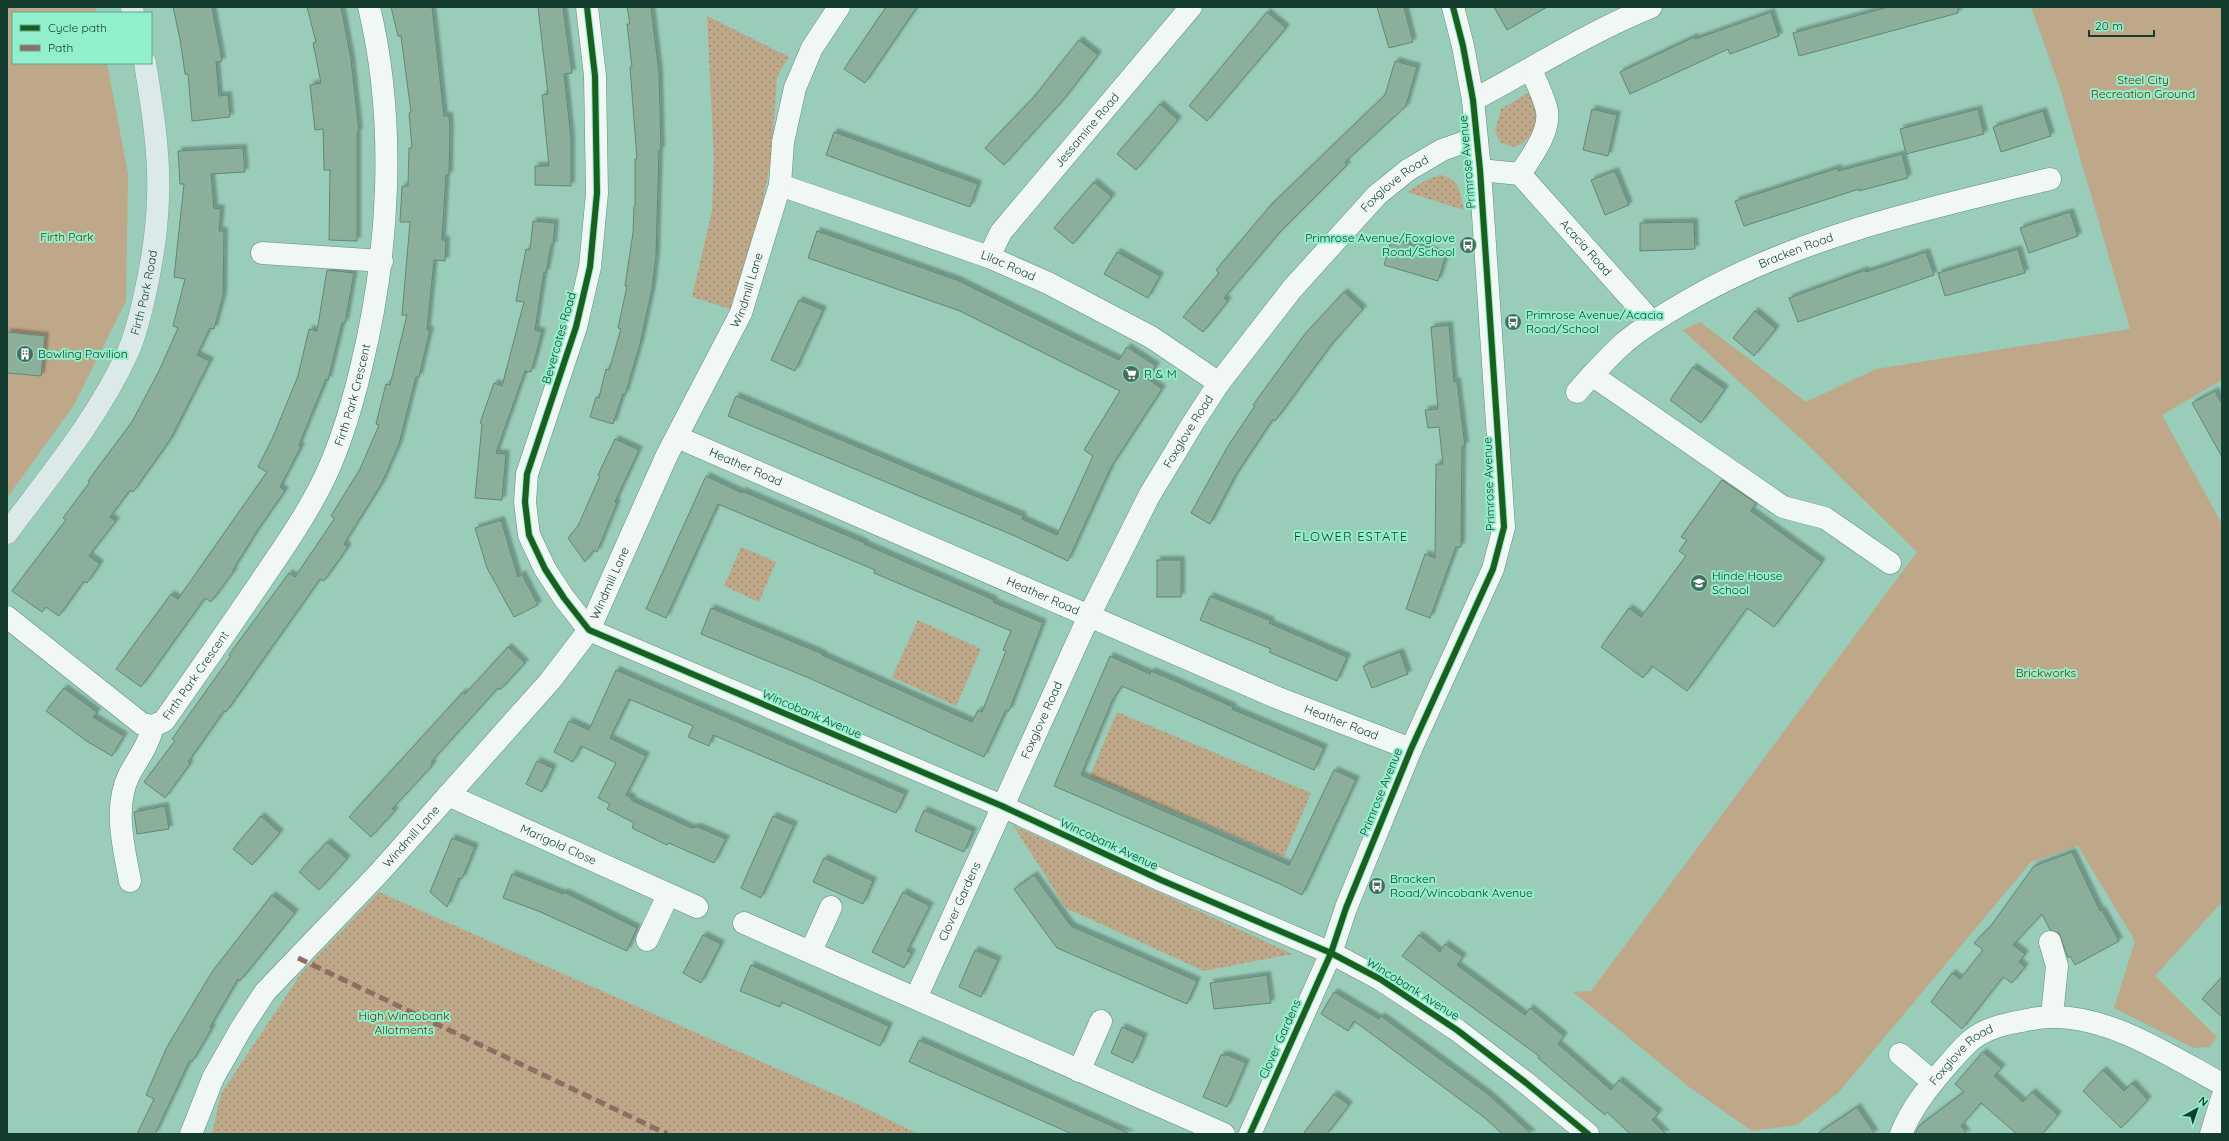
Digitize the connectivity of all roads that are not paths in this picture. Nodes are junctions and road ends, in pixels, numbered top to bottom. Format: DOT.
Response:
graph roads {
  1 [pos="369,7"];
  2 [pos="587,7"];
  3 [pos="840,7"];
  4 [pos="1191,7"];
  5 [pos="1453,7"];
  6 [pos="1651,7"];
  7 [pos="145,64"];
  8 [pos="1531,70"];
  9 [pos="1473,100"];
  10 [pos="1476,138"];
  11 [pos="1480,170"];
  12 [pos="1520,174"];
  13 [pos="2050,179"];
  14 [pos="780,185"];
  15 [pos="262,254"];
  16 [pos="989,257"];
  17 [pos="382,261"];
  18 [pos="1652,322"];
  19 [pos="1592,375"];
  20 [pos="1219,383"];
  21 [pos="1577,392"];
  22 [pos="677,437"];
  23 [pos="7,533"];
  24 [pos="1890,563"];
  25 [pos="1089,616"];
  26 [pos="7,617"];
  27 [pos="589,630"];
  28 [pos="153,726"];
  29 [pos="1411,749"];
  30 [pos="448,795"];
  31 [pos="1002,806"];
  32 [pos="130,881"];
  33 [pos="668,895"];
  34 [pos="697,907"];
  35 [pos="831,907"];
  36 [pos="744,923"];
  37 [pos="647,940"];
  38 [pos="2050,942"];
  39 [pos="811,951"];
  40 [pos="1331,953"];
  41 [pos="916,998"];
  42 [pos="2052,1016"];
  43 [pos="1101,1021"];
  44 [pos="1900,1054"];
  45 [pos="1079,1071"];
  46 [pos="1933,1082"];
  47 [pos="2222,1084"];
  48 [pos="2222,1098"];
  49 [pos="191,1134"];
  50 [pos="1224,1134"];
  51 [pos="1250,1134"];
  52 [pos="1588,1134"];
  53 [pos="1901,1134"];
  54 [pos="2211,1134"];
  1 -- 17 [label="street, Firth Park Crescent"];
  2 -- 27 [label="street, Bevercotes Road"];
  3 -- 14 [label="street, Windmill Lane"];
  4 -- 16 [label="street, Jessamine Road"];
  5 -- 9 [label="street, Primrose Avenue"];
  6 -- 8 [label="street"];
  7 -- 23 [label="main road, Firth Park Road"];
  8 -- 9 [label="street"];
  8 -- 12 [label="street"];
  9 -- 10 [label="street, Primrose Avenue"];
  10 -- 11 [label="street, Primrose Avenue"];
  10 -- 20 [label="street, Foxglove Road"];
  11 -- 12 [label="street"];
  11 -- 29 [label="street, Primrose Avenue"];
  12 -- 18 [label="street, Acacia Road"];
  13 -- 18 [label="street, Bracken Road"];
  14 -- 16 [label="street, Lilac Road"];
  14 -- 22 [label="street, Windmill Lane"];
  15 -- 17 [label="street"];
  16 -- 20 [label="street, Lilac Road"];
  17 -- 28 [label="street, Firth Park Crescent"];
  18 -- 19 [label="street, Bracken Road"];
  19 -- 21 [label="street, Bracken Road"];
  19 -- 24 [label="street"];
  20 -- 25 [label="street, Foxglove Road"];
  22 -- 25 [label="street, Heather Road"];
  22 -- 27 [label="street, Windmill Lane"];
  25 -- 29 [label="street, Heather Road"];
  25 -- 31 [label="street, Foxglove Road"];
  26 -- 28 [label="street, Firth Park Crescent"];
  27 -- 30 [label="street, Windmill Lane"];
  27 -- 31 [label="street, Wincobank Avenue"];
  28 -- 32 [label="street, Firth Park Crescent"];
  29 -- 40 [label="street, Primrose Avenue"];
  30 -- 33 [label="street, Marigold Close"];
  30 -- 49 [label="street, Windmill Lane"];
  31 -- 40 [label="street, Wincobank Avenue"];
  31 -- 41 [label="street, Clover Gardens"];
  33 -- 34 [label="street, Marigold Close"];
  33 -- 37 [label="street"];
  35 -- 39 [label="street"];
  36 -- 39 [label="street"];
  38 -- 42 [label="street"];
  39 -- 41 [label="street"];
  40 -- 51 [label="street, Clover Gardens"];
  40 -- 52 [label="street, Wincobank Avenue"];
  41 -- 45 [label="street"];
  42 -- 46 [label="street, Foxglove Road"];
  42 -- 47 [label="street, Foxglove Road"];
  43 -- 45 [label="street"];
  44 -- 46 [label="street"];
  45 -- 50 [label="street"];
  46 -- 53 [label="street, Foxglove Road"];
  48 -- 54 [label="street"];
}
